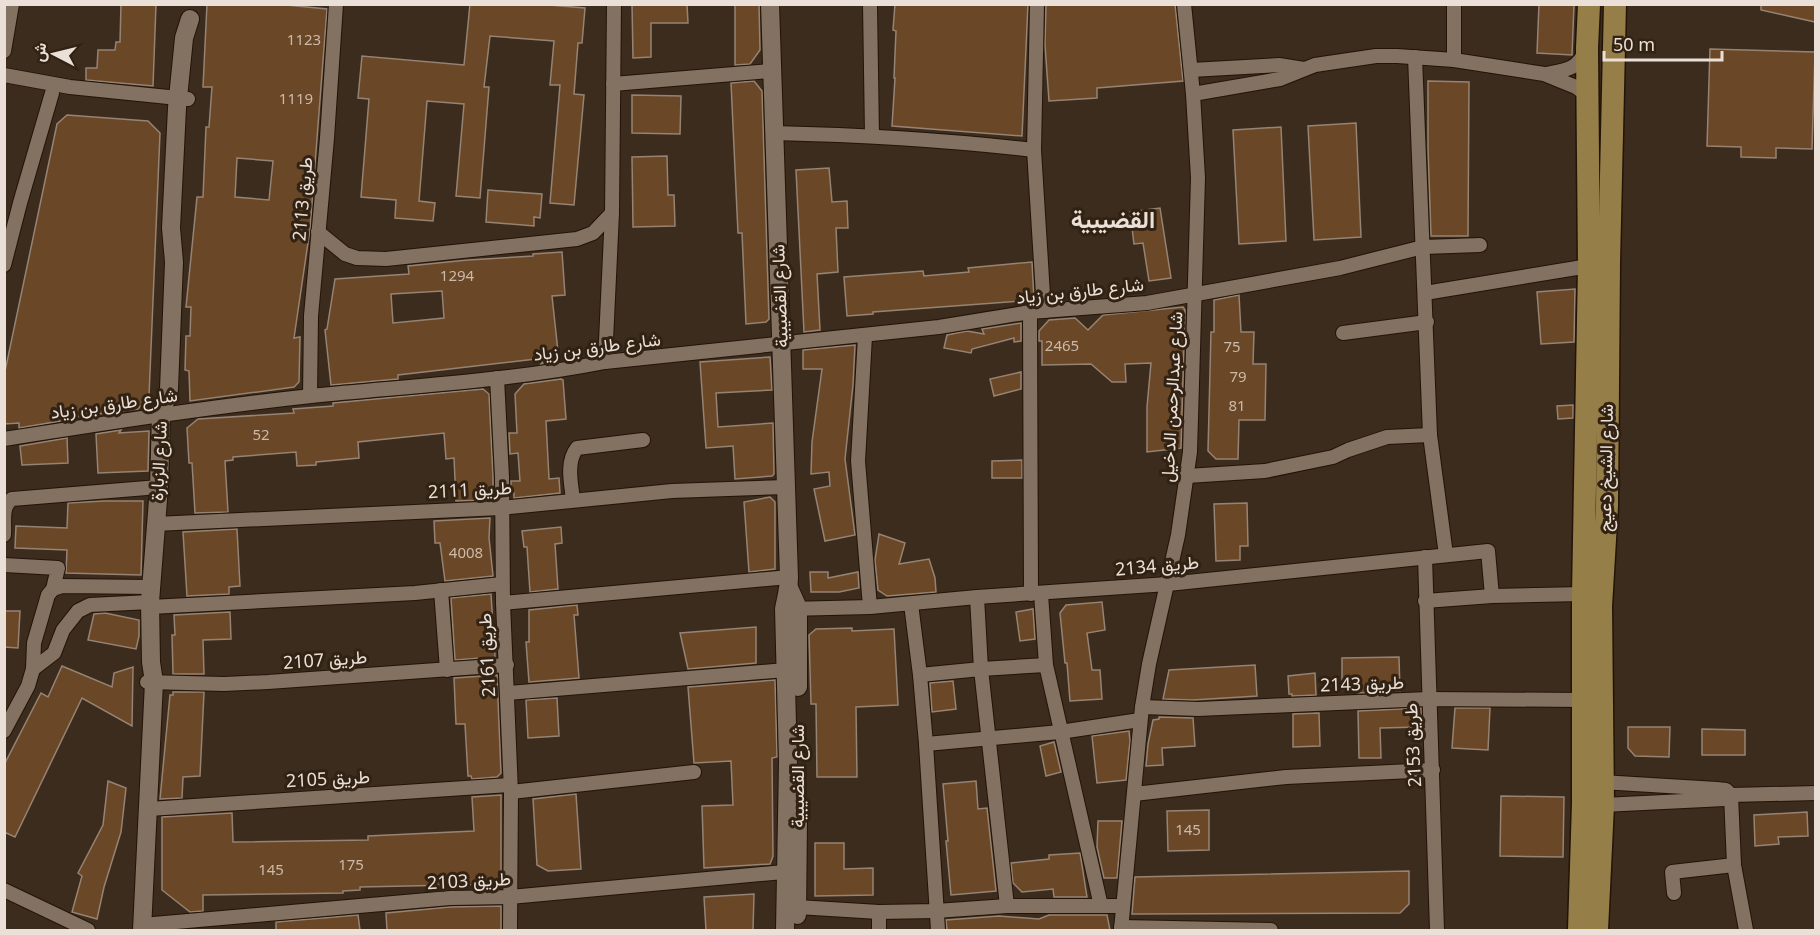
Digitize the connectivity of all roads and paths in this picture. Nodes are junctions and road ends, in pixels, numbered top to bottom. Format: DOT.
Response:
graph roads {
  1 [pos="5,4"];
  2 [pos="12,4"];
  3 [pos="336,4"];
  4 [pos="614,4"];
  5 [pos="770,4"];
  6 [pos="870,4"];
  7 [pos="1037,4"];
  8 [pos="1184,4"];
  9 [pos="1454,4"];
  10 [pos="1589,4"];
  11 [pos="1615,4"];
  12 [pos="4,10"];
  13 [pos="190,12"];
  14 [pos="1587,48"];
  15 [pos="4,51"];
  16 [pos="1415,57"];
  17 [pos="1454,60"];
  18 [pos="1304,69"];
  19 [pos="1191,70"];
  20 [pos="771,71"];
  21 [pos="1544,74"];
  22 [pos="4,75"];
  23 [pos="613,84"];
  24 [pos="4,85"];
  25 [pos="52,93"];
  26 [pos="1193,94"];
  27 [pos="1588,102"];
  28 [pos="182,104"];
  29 [pos="774,133"];
  30 [pos="872,136"];
  31 [pos="1034,150"];
  32 [pos="612,213"];
  33 [pos="318,232"];
  34 [pos="1480,245"];
  35 [pos="1423,247"];
  36 [pos="1599,264"];
  37 [pos="4,265"];
  38 [pos="1425,293"];
  39 [pos="1194,294"];
  40 [pos="1037,312"];
  41 [pos="1427,322"];
  42 [pos="1343,333"];
  43 [pos="865,336"];
  44 [pos="782,344"];
  45 [pos="605,362"];
  46 [pos="497,378"];
  47 [pos="310,396"];
  48 [pos="161,415"];
  49 [pos="1430,435"];
  50 [pos="4,439"];
  51 [pos="643,440"];
  52 [pos="1187,476"];
  53 [pos="159,487"];
  54 [pos="786,487"];
  55 [pos="573,499"];
  56 [pos="501,508"];
  57 [pos="155,524"];
  58 [pos="4,535"];
  59 [pos="1446,555"];
  60 [pos="1425,557"];
  61 [pos="4,565"];
  62 [pos="789,583"];
  63 [pos="502,584"];
  64 [pos="1168,584"];
  65 [pos="78,585"];
  66 [pos="53,589"];
  67 [pos="441,590"];
  68 [pos="1036,594"];
  69 [pos="1583,594"];
  70 [pos="1492,596"];
  71 [pos="977,597"];
  72 [pos="150,599"];
  73 [pos="1425,601"];
  74 [pos="503,603"];
  75 [pos="910,604"];
  76 [pos="90,605"];
  77 [pos="870,607"];
  78 [pos="791,609"];
  79 [pos="507,665"];
  80 [pos="1046,665"];
  81 [pos="33,669"];
  82 [pos="981,669"];
  83 [pos="447,670"];
  84 [pos="786,670"];
  85 [pos="920,675"];
  86 [pos="149,682"];
  87 [pos="507,693"];
  88 [pos="1428,699"];
  89 [pos="1583,700"];
  90 [pos="1141,714"];
  91 [pos="4,731"];
  92 [pos="1060,732"];
  93 [pos="989,739"];
  94 [pos="926,744"];
  95 [pos="1432,770"];
  96 [pos="694,772"];
  97 [pos="511,788"];
  98 [pos="1815,793"];
  99 [pos="1134,794"];
  100 [pos="1592,795"];
  101 [pos="1731,795"];
  102 [pos="144,810"];
  103 [pos="1734,865"];
  104 [pos="792,871"];
  105 [pos="4,891"];
  106 [pos="1674,893"];
  107 [pos="510,897"];
  108 [pos="1007,906"];
  109 [pos="1101,906"];
  110 [pos="1121,906"];
  111 [pos="791,907"];
  112 [pos="936,911"];
  113 [pos="879,912"];
  114 [pos="138,928"];
  115 [pos="1121,928"];
  116 [pos="88,930"];
  117 [pos="510,930"];
  118 [pos="785,930"];
  119 [pos="797,930"];
  120 [pos="879,930"];
  121 [pos="938,930"];
  122 [pos="1271,930"];
  123 [pos="1437,930"];
  124 [pos="1579,930"];
  125 [pos="1597,930"];
  126 [pos="1746,930"];
  1 -- 12 [label="street"];
  2 -- 15 [label="street"];
  3 -- 33 [label="street, طريق 2113"];
  4 -- 23 [label="street"];
  5 -- 20 [label="street, شارع القضيبية"];
  6 -- 30 [label="street"];
  7 -- 31 [label="street"];
  8 -- 19 [label="street, شارع عبدالرحمن الدخيل"];
  9 -- 17 [label="street"];
  10 -- 14 [label="main road, شارع الشيخ دعيج"];
  11 -- 36 [label="main road, شارع الشيخ دعيج"];
  13 -- 28 [label="street, شارع الزبارة"];
  14 -- 21 [label="street"];
  14 -- 27 [label="main road, شارع الشيخ دعيج"];
  16 -- 17 [label="street"];
  16 -- 18 [label="street"];
  16 -- 35 [label="street"];
  17 -- 21 [label="street"];
  18 -- 19 [label="street"];
  18 -- 26 [label="street"];
  19 -- 26 [label="street, شارع عبدالرحمن الدخيل"];
  20 -- 23 [label="street"];
  20 -- 29 [label="street, شارع القضيبية"];
  21 -- 27 [label="street"];
  22 -- 28 [label="street"];
  23 -- 32 [label="street"];
  24 -- 25 [label="street"];
  25 -- 28 [label="street"];
  25 -- 37 [label="street"];
  26 -- 39 [label="street, شارع عبدالرحمن الدخيل"];
  27 -- 36 [label="main road, شارع الشيخ دعيج"];
  28 -- 48 [label="street, شارع الزبارة"];
  29 -- 30 [label="street"];
  29 -- 44 [label="street, شارع القضيبية"];
  30 -- 31 [label="street"];
  31 -- 40 [label="street"];
  32 -- 33 [label="street"];
  32 -- 45 [label="street"];
  33 -- 47 [label="street, طريق 2113"];
  34 -- 35 [label="street, شارع طارق بن زياد"];
  35 -- 38 [label="street"];
  35 -- 39 [label="street, شارع طارق بن زياد"];
  36 -- 38 [label="street"];
  36 -- 69 [label="main road, شارع الشيخ دعيج"];
  36 -- 100 [label="main road, شارع الشيخ دعيج"];
  38 -- 41 [label="street"];
  39 -- 40 [label="street, شارع طارق بن زياد"];
  39 -- 52 [label="street, شارع عبدالرحمن الدخيل"];
  40 -- 43 [label="street, شارع طارق بن زياد"];
  40 -- 68 [label="street"];
  41 -- 42 [label="street"];
  41 -- 49 [label="street"];
  43 -- 44 [label="street, شارع طارق بن زياد"];
  43 -- 77 [label="street"];
  44 -- 45 [label="street, شارع طارق بن زياد"];
  44 -- 54 [label="street, شارع القضيبية"];
  45 -- 46 [label="street, شارع طارق بن زياد"];
  46 -- 47 [label="street, شارع طارق بن زياد"];
  46 -- 56 [label="street, طريق 2161"];
  47 -- 48 [label="street, شارع طارق بن زياد"];
  48 -- 50 [label="street, شارع طارق بن زياد"];
  48 -- 53 [label="street, شارع الزبارة"];
  49 -- 52 [label="street"];
  49 -- 59 [label="street"];
  51 -- 55 [label="street"];
  52 -- 64 [label="street, شارع عبدالرحمن الدخيل"];
  53 -- 57 [label="street, شارع الزبارة"];
  53 -- 58 [label="street"];
  54 -- 55 [label="street, طريق 2111"];
  54 -- 62 [label="street, شارع القضيبية"];
  55 -- 56 [label="street, طريق 2111"];
  56 -- 57 [label="street, طريق 2111"];
  56 -- 63 [label="street, طريق 2161"];
  57 -- 72 [label="street, شارع الزبارة"];
  59 -- 60 [label="street, طريق 2134"];
  59 -- 70 [label="street, طريق 2134"];
  60 -- 64 [label="street, طريق 2134"];
  60 -- 73 [label="street, طريق 2153"];
  61 -- 66 [label="street"];
  62 -- 74 [label="street"];
  62 -- 78 [label="street, شارع القضيبية"];
  63 -- 67 [label="street"];
  63 -- 74 [label="street, طريق 2161"];
  64 -- 68 [label="street, طريق 2134"];
  64 -- 90 [label="street, شارع عبدالرحمن الدخيل"];
  65 -- 66 [label="street"];
  65 -- 72 [label="street"];
  65 -- 76 [label="street"];
  66 -- 81 [label="street"];
  67 -- 72 [label="street"];
  67 -- 83 [label="street"];
  68 -- 71 [label="street, طريق 2134"];
  68 -- 80 [label="street"];
  69 -- 70 [label="street"];
  69 -- 89 [label="main road, شارع الشيخ دعيج"];
  70 -- 73 [label="street"];
  71 -- 75 [label="street, طريق 2134"];
  71 -- 82 [label="street"];
  72 -- 76 [label="street"];
  72 -- 86 [label="street, شارع الزبارة"];
  73 -- 88 [label="street, طريق 2153"];
  74 -- 79 [label="street, طريق 2161"];
  75 -- 77 [label="street, طريق 2134"];
  75 -- 85 [label="street"];
  76 -- 81 [label="street"];
  77 -- 78 [label="street, طريق 2134"];
  78 -- 84 [label="street, شارع القضيبية"];
  78 -- 104 [label="street, شارع القضيبية"];
  79 -- 83 [label="street, طريق 2107"];
  79 -- 87 [label="street, طريق 2161"];
  80 -- 82 [label="street"];
  80 -- 92 [label="street"];
  81 -- 91 [label="street"];
  82 -- 85 [label="street"];
  82 -- 93 [label="street"];
  83 -- 86 [label="street, طريق 2107"];
  84 -- 87 [label="street"];
  84 -- 104 [label="street, شارع القضيبية"];
  85 -- 94 [label="street"];
  86 -- 102 [label="street, شارع الزبارة"];
  87 -- 97 [label="street, طريق 2161"];
  88 -- 89 [label="street, طريق 2143"];
  88 -- 90 [label="street, طريق 2143"];
  88 -- 95 [label="street, طريق 2153"];
  89 -- 100 [label="main road, شارع الشيخ دعيج"];
  90 -- 92 [label="street, طريق 2143"];
  90 -- 99 [label="street, شارع عبدالرحمن الدخيل"];
  92 -- 93 [label="street, طريق 2143"];
  92 -- 109 [label="street"];
  93 -- 94 [label="street, طريق 2143"];
  93 -- 108 [label="street"];
  94 -- 112 [label="street"];
  95 -- 99 [label="street"];
  95 -- 123 [label="street, طريق 2153"];
  96 -- 97 [label="street, طريق 2105"];
  97 -- 102 [label="street, طريق 2105"];
  97 -- 107 [label="street, طريق 2161"];
  98 -- 101 [label="street"];
  99 -- 110 [label="street, شارع عبدالرحمن الدخيل"];
  100 -- 101 [label="street"];
  100 -- 101 [label="street"];
  100 -- 124 [label="main road, شارع الشيخ دعيج"];
  100 -- 125 [label="main road, شارع الشيخ دعيج"];
  101 -- 103 [label="street"];
  102 -- 114 [label="street, شارع الزبارة"];
  103 -- 106 [label="street"];
  103 -- 126 [label="street"];
  104 -- 107 [label="street, طريق 2103"];
  104 -- 111 [label="street, شارع القضيبية"];
  105 -- 116 [label="street"];
  107 -- 114 [label="street, طريق 2103"];
  107 -- 117 [label="street, طريق 2161"];
  108 -- 109 [label="street"];
  108 -- 112 [label="street"];
  109 -- 110 [label="street"];
  110 -- 115 [label="street, شارع عبدالرحمن الدخيل"];
  111 -- 113 [label="street"];
  111 -- 118 [label="street, شارع القضيبية"];
  111 -- 119 [label="street, شارع القضيبية"];
  112 -- 113 [label="street"];
  112 -- 121 [label="street"];
  113 -- 120 [label="street"];
  115 -- 122 [label="street"];
}
